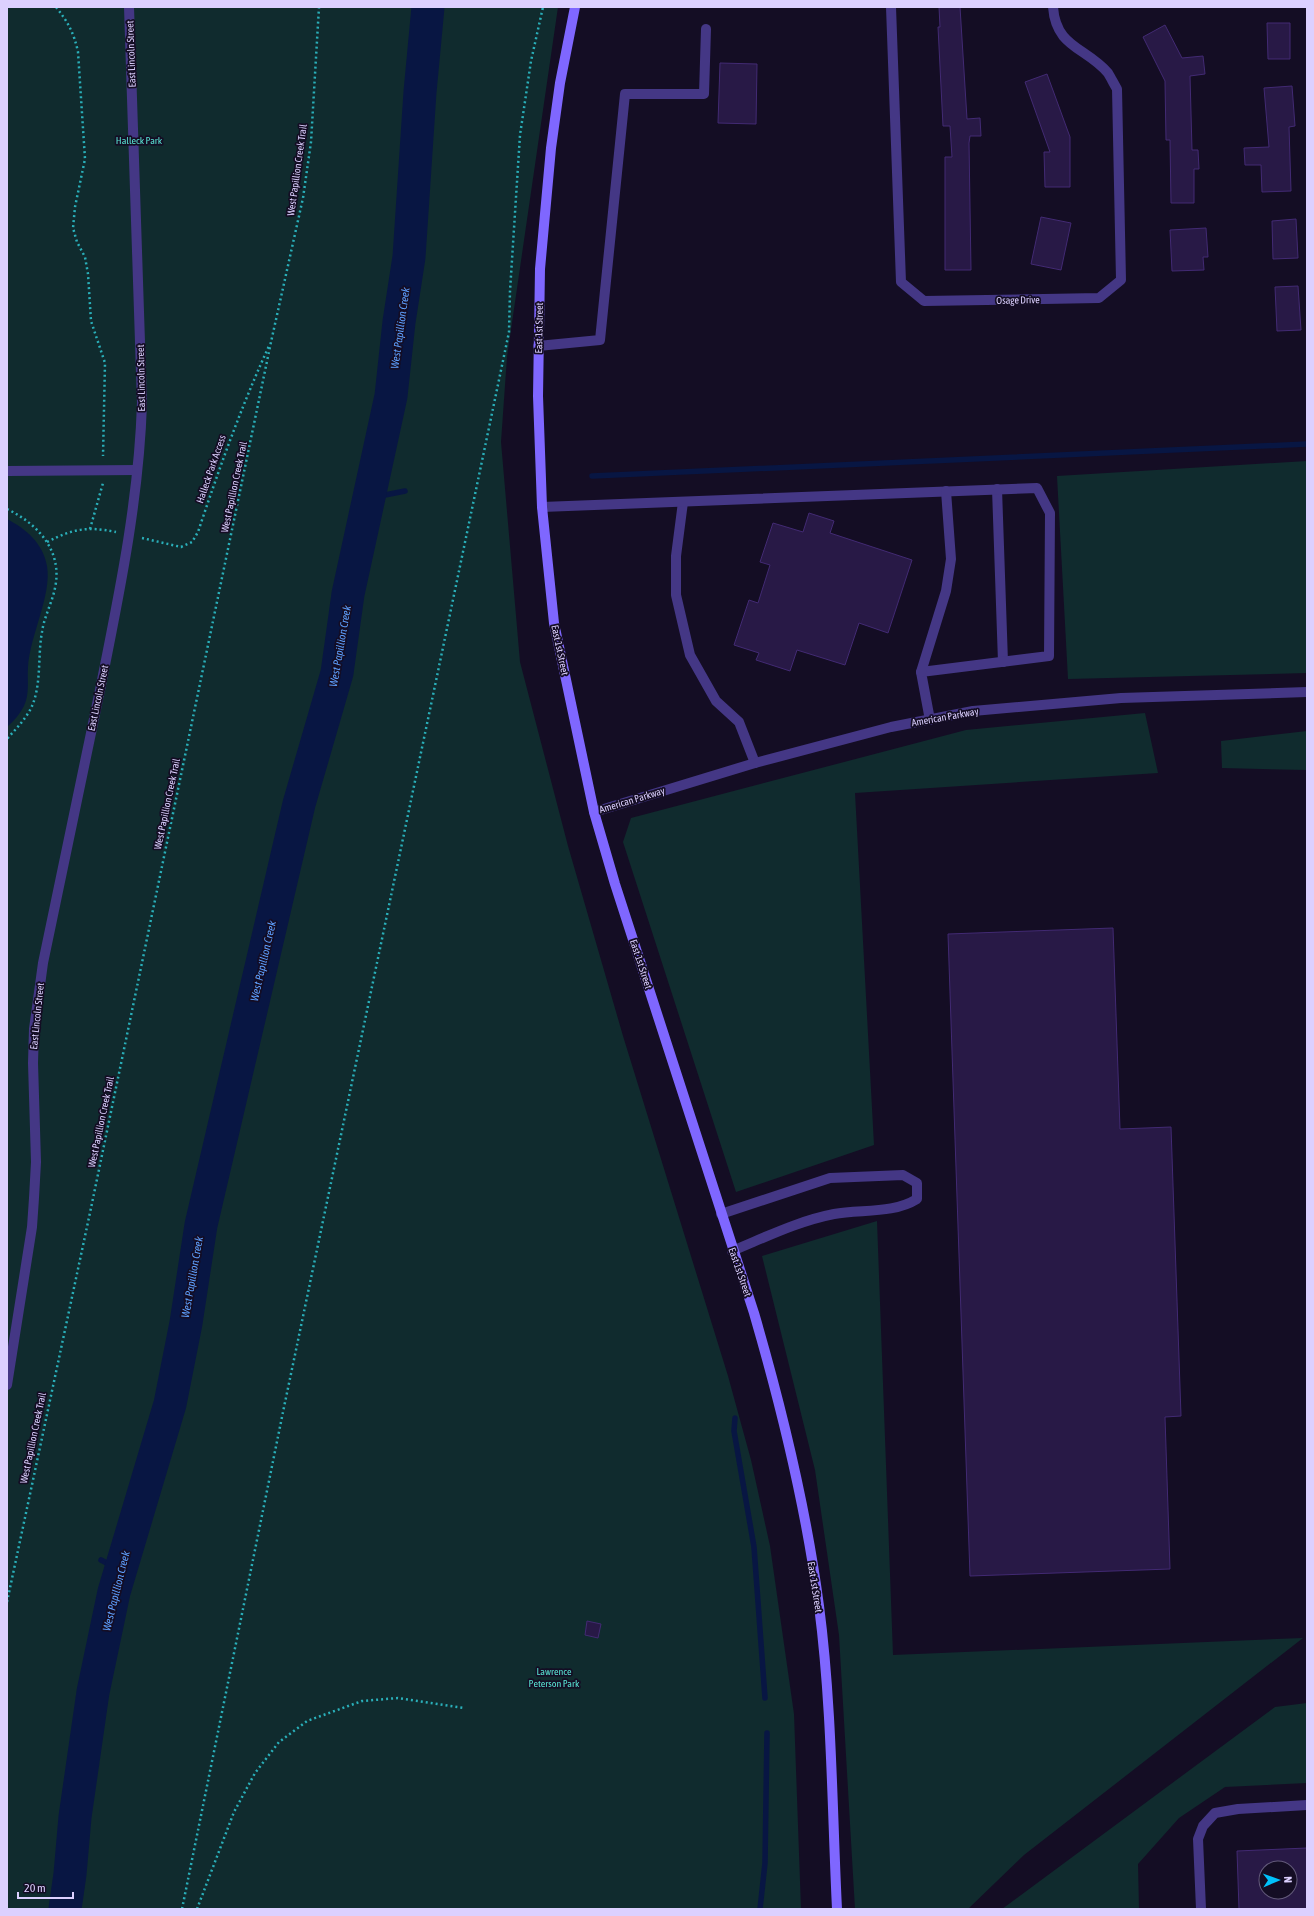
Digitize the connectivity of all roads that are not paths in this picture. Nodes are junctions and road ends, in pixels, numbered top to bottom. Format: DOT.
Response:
graph roads {
  1 [pos="129,7"];
  2 [pos="574,7"];
  3 [pos="891,7"];
  4 [pos="1053,12"];
  5 [pos="706,29"];
  6 [pos="538,346"];
  7 [pos="137,470"];
  8 [pos="7,471"];
  9 [pos="996,489"];
  10 [pos="946,491"];
  11 [pos="683,502"];
  12 [pos="542,507"];
  13 [pos="1003,662"];
  14 [pos="921,672"];
  15 [pos="1307,692"];
  16 [pos="930,720"];
  17 [pos="756,763"];
  18 [pos="594,812"];
  19 [pos="721,1214"];
  20 [pos="732,1251"];
  21 [pos="7,1385"];
  22 [pos="1307,1805"];
  23 [pos="837,1909"];
  24 [pos="1201,1909"];
  1 -- 7 [label="street, East Lincoln Street"];
  2 -- 6 [label="main road, East 1st Street"];
  3 -- 4 [label="street, Osage Drive"];
  5 -- 6 [label="street"];
  6 -- 12 [label="main road, East 1st Street"];
  7 -- 8 [label="street"];
  7 -- 21 [label="street, East Lincoln Street"];
  9 -- 10 [label="street"];
  9 -- 13 [label="street"];
  9 -- 13 [label="street"];
  10 -- 11 [label="street"];
  10 -- 14 [label="street"];
  11 -- 12 [label="street"];
  11 -- 17 [label="street"];
  12 -- 18 [label="main road, East 1st Street"];
  13 -- 14 [label="street"];
  14 -- 16 [label="street"];
  15 -- 16 [label="street, American Parkway"];
  16 -- 17 [label="street, American Parkway"];
  17 -- 18 [label="street, American Parkway"];
  18 -- 19 [label="main road, East 1st Street"];
  19 -- 20 [label="main road, East 1st Street"];
  19 -- 20 [label="street"];
  20 -- 23 [label="main road, East 1st Street"];
  22 -- 24 [label="street"];
}
